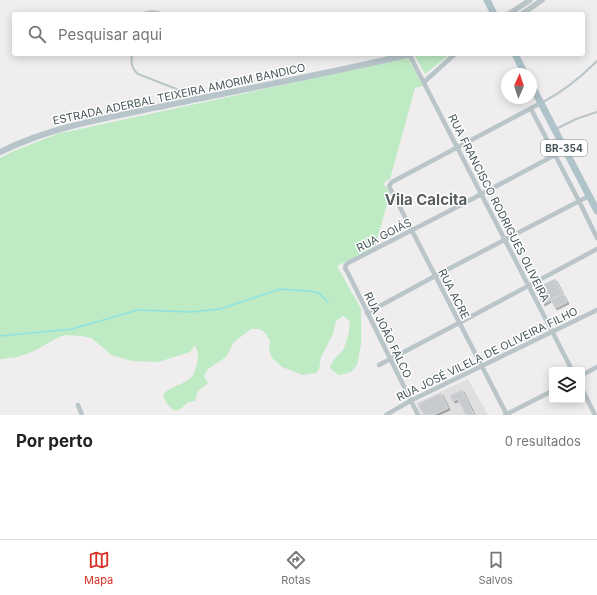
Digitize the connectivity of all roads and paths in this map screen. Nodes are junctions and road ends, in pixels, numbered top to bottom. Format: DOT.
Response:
graph roads {
  1 [pos="487,0"];
  2 [pos="530,0"];
  3 [pos="539,1"];
  4 [pos="146,12"];
  5 [pos="157,12"];
  6 [pos="493,12"];
  7 [pos="512,12"];
  8 [pos="525,12"];
  9 [pos="132,56"];
  10 [pos="400,56"];
  11 [pos="411,56"];
  12 [pos="453,56"];
  13 [pos="516,56"];
  14 [pos="597,61"];
  15 [pos="522,68"];
  16 [pos="424,82"];
  17 [pos="537,95"];
  18 [pos="200,98"];
  19 [pos="541,103"];
  20 [pos="530,108"];
  21 [pos="597,112"];
  22 [pos="555,129"];
  23 [pos="457,147"];
  24 [pos="0,152"];
  25 [pos="555,155"];
  26 [pos="481,194"];
  27 [pos="589,196"];
  28 [pos="579,201"];
  29 [pos="597,211"];
  30 [pos="412,231"];
  31 [pos="597,238"];
  32 [pos="505,240"];
  33 [pos="597,249"];
  34 [pos="348,263"];
  35 [pos="435,276"];
  36 [pos="529,286"];
  37 [pos="597,310"];
  38 [pos="367,313"];
  39 [pos="459,323"];
  40 [pos="552,332"];
  41 [pos="390,359"];
  42 [pos="379,365"];
  43 [pos="481,366"];
  44 [pos="570,367"];
  45 [pos="597,367"];
  46 [pos="585,373"];
  47 [pos="549,393"];
  48 [pos="585,395"];
  49 [pos="410,401"];
  50 [pos="78,405"];
  51 [pos="82,415"];
  52 [pos="386,415"];
  53 [pos="418,415"];
  54 [pos="506,415"];
  55 [pos="595,415"];
  1 -- 6 [label="main road"];
  2 -- 7 [label="street"];
  3 -- 8 [label="street"];
  4 -- 5 [label="lane"];
  9 -- 18 [label="lane"];
  10 -- 18 [label="main road, ESTRADA ADERBAL TEIXEIRA AMORIM BANDICO"];
  11 -- 16 [label="street, RUA FRANCISCO RODRIGUES OLIVEIRA"];
  12 -- 16 [label="street"];
  13 -- 15 [label="main road"];
  14 -- 19 [label="lane"];
  16 -- 23 [label="street, RUA FRANCISCO RODRIGUES OLIVEIRA"];
  17 -- 19 [label="main road, BR-354"];
  18 -- 24 [label="main road, ESTRADA ADERBAL TEIXEIRA AMORIM BANDICO"];
  19 -- 20 [label="street"];
  19 -- 22 [label="main road, BR-354"];
  20 -- 23 [label="street"];
  20 -- 25 [label="street"];
  21 -- 22 [label="lane"];
  22 -- 27 [label="main road, BR-354"];
  23 -- 26 [label="street, RUA FRANCISCO RODRIGUES OLIVEIRA"];
  23 -- 30 [label="street, RUA ACRE"];
  25 -- 26 [label="street, RUA GOIÁS"];
  25 -- 28 [label="street"];
  26 -- 30 [label="street, RUA GOIÁS"];
  26 -- 32 [label="street, RUA FRANCISCO RODRIGUES OLIVEIRA"];
  27 -- 28 [label="street"];
  27 -- 29 [label="main road, BR-354"];
  28 -- 31 [label="street"];
  28 -- 32 [label="street"];
  30 -- 34 [label="street, RUA GOIÁS"];
  30 -- 35 [label="street, RUA ACRE"];
  32 -- 35 [label="street"];
  32 -- 36 [label="street, RUA FRANCISCO RODRIGUES OLIVEIRA"];
  33 -- 36 [label="street"];
  34 -- 38 [label="street, RUA JOÃO FALCO"];
  35 -- 38 [label="street"];
  35 -- 39 [label="street, RUA ACRE"];
  36 -- 39 [label="street"];
  36 -- 40 [label="street, RUA FRANCISCO RODRIGUES OLIVEIRA"];
  37 -- 40 [label="street, RUA JOSÉ VILELA DE OLIVEIRA FILHO"];
  38 -- 41 [label="street, RUA JOÃO FALCO"];
  39 -- 41 [label="street"];
  39 -- 43 [label="street, RUA ACRE"];
  40 -- 43 [label="street, RUA JOSÉ VILELA DE OLIVEIRA FILHO"];
  40 -- 44 [label="street, RUA FRANCISCO RODRIGUES OLIVEIRA"];
  41 -- 42 [label="street"];
  41 -- 49 [label="street, RUA JOÃO FALCO"];
  43 -- 49 [label="street, RUA JOSÉ VILELA DE OLIVEIRA FILHO"];
  43 -- 54 [label="street, RUA ACRE"];
  45 -- 46 [label="street"];
  47 -- 54 [label="street"];
  48 -- 55 [label="street"];
  49 -- 52 [label="street, RUA JOSÉ VILELA DE OLIVEIRA FILHO"];
  49 -- 53 [label="street, RUA JOÃO FALCO"];
  50 -- 51 [label="street"];
}
